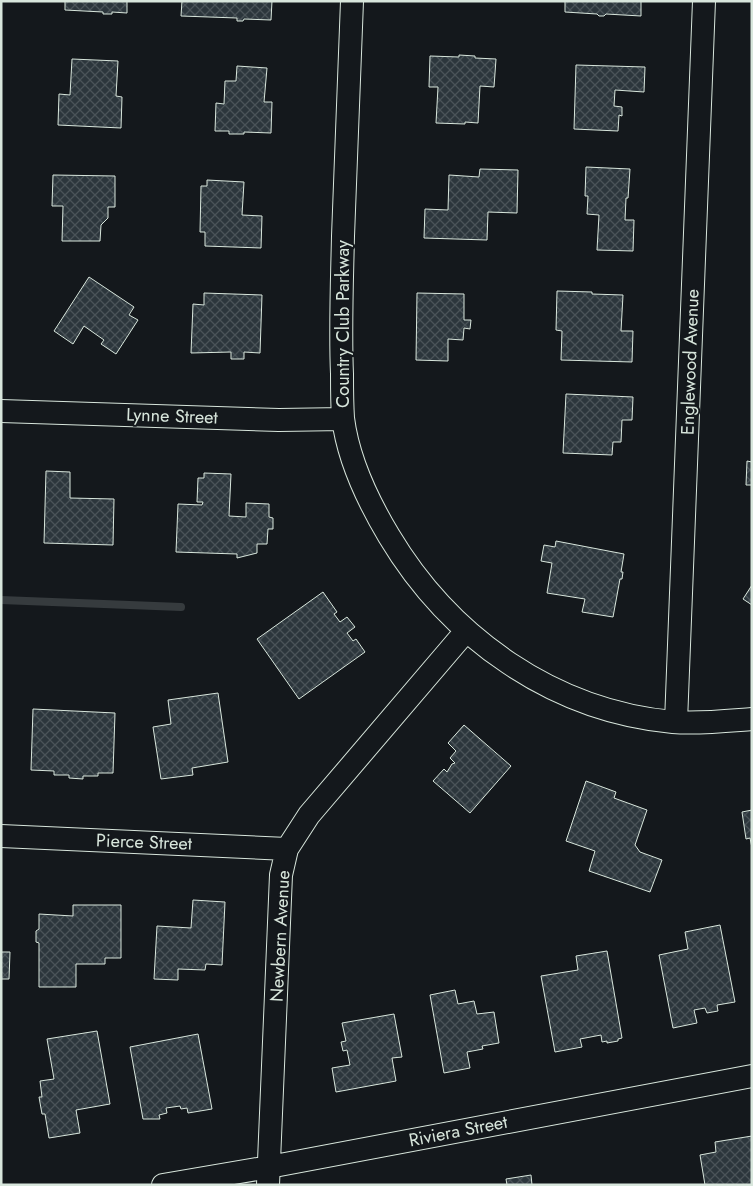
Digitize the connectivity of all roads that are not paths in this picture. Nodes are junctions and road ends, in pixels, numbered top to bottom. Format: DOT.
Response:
graph roads {
  1 [pos="352,1"];
  2 [pos="704,1"];
  3 [pos="1,411"];
  4 [pos="343,419"];
  5 [pos="466,631"];
  6 [pos="752,719"];
  7 [pos="676,722"];
  8 [pos="1,836"];
  9 [pos="287,849"];
  10 [pos="752,1076"];
  11 [pos="268,1176"];
  12 [pos="163,1185"];
  1 -- 4 [label="street, Country Club Parkway"];
  2 -- 7 [label="street, Englewood Avenue"];
  3 -- 4 [label="street, Lynne Street"];
  4 -- 5 [label="street, Country Club Parkway"];
  5 -- 7 [label="street, Country Club Parkway"];
  5 -- 9 [label="street, Newbern Avenue"];
  6 -- 7 [label="street, Country Club Parkway"];
  8 -- 9 [label="street, Pierce Street"];
  9 -- 11 [label="street, Newbern Avenue"];
  10 -- 11 [label="street, Riviera Street"];
  11 -- 12 [label="street, Riviera Street"];
}
